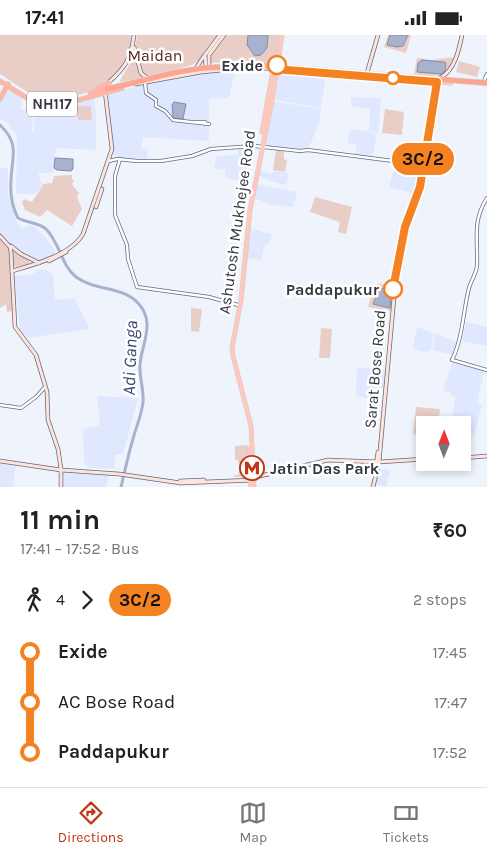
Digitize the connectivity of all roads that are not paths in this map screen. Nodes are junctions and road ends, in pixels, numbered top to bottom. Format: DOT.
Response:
graph roads {
  1 [pos="134,35"];
  2 [pos="222,35"];
  3 [pos="281,35"];
  4 [pos="378,35"];
  5 [pos="462,35"];
  6 [pos="134,47"];
  7 [pos="206,55"];
  8 [pos="275,67"];
  9 [pos="196,68"];
  10 [pos="207,70"];
  11 [pos="367,74"];
  12 [pos="487,74"];
  13 [pos="0,80"];
  14 [pos="438,80"];
  15 [pos="146,82"];
  16 [pos="7,84"];
  17 [pos="135,84"];
  18 [pos="486,84"];
  19 [pos="106,89"];
  20 [pos="0,94"];
  21 [pos="0,99"];
  22 [pos="71,100"];
  23 [pos="209,123"];
  24 [pos="261,147"];
  25 [pos="112,154"];
  26 [pos="118,159"];
  27 [pos="110,161"];
  28 [pos="424,165"];
  29 [pos="487,198"];
  30 [pos="0,235"];
  31 [pos="12,249"];
  32 [pos="56,256"];
  33 [pos="40,264"];
  34 [pos="12,271"];
  35 [pos="238,305"];
  36 [pos="231,354"];
  37 [pos="487,370"];
  38 [pos="45,388"];
  39 [pos="0,405"];
  40 [pos="487,456"];
  41 [pos="471,457"];
  42 [pos="0,460"];
  43 [pos="416,460"];
  44 [pos="378,462"];
  45 [pos="61,469"];
  46 [pos="120,473"];
  47 [pos="253,477"];
  48 [pos="61,487"];
  49 [pos="252,487"];
  50 [pos="373,487"];
  1 -- 6 [label="main road"];
  1 -- 19 [label="main road"];
  2 -- 7 [label="main road"];
  2 -- 10 [label="main road"];
  3 -- 8 [label="main road, Ashutosh Mukhejee Road"];
  4 -- 11 [label="main road"];
  5 -- 14 [label="main road"];
  6 -- 15 [label="main road"];
  6 -- 19 [label="main road"];
  7 -- 9 [label="main road"];
  7 -- 10 [label="main road"];
  8 -- 10 [label="main road"];
  8 -- 11 [label="main road"];
  8 -- 24 [label="main road, Ashutosh Mukhejee Road"];
  9 -- 10 [label="main road"];
  9 -- 15 [label="main road"];
  10 -- 15 [label="main road"];
  11 -- 14 [label="main road"];
  12 -- 18 [label="street"];
  13 -- 16 [label="highway"];
  14 -- 18 [label="main road"];
  14 -- 28 [label="main road, Sarat Bose Road"];
  15 -- 17 [label="highway, NH117"];
  15 -- 18 [label="highway, bridge"];
  15 -- 19 [label="highway"];
  15 -- 23 [label="street"];
  16 -- 20 [label="highway"];
  16 -- 21 [label="highway"];
  16 -- 22 [label="highway"];
  17 -- 19 [label="highway, NH117"];
  19 -- 22 [label="highway, NH117"];
  19 -- 22 [label="highway"];
  19 -- 25 [label="main road"];
  24 -- 26 [label="street"];
  24 -- 28 [label="street"];
  24 -- 35 [label="main road, Ashutosh Mukhejee Road"];
  24 -- 36 [label="main road, Ashutosh Mukhejee Road"];
  25 -- 26 [label="street"];
  25 -- 27 [label="main road"];
  26 -- 27 [label="street"];
  26 -- 35 [label="street"];
  27 -- 32 [label="main road"];
  27 -- 32 [label="main road"];
  28 -- 44 [label="main road, Sarat Bose Road"];
  29 -- 37 [label="street"];
  30 -- 31 [label="main road"];
  31 -- 33 [label="main road"];
  31 -- 34 [label="main road"];
  32 -- 33 [label="main road"];
  33 -- 34 [label="main road"];
  34 -- 38 [label="main road"];
  35 -- 36 [label="main road, Ashutosh Mukhejee Road"];
  36 -- 47 [label="main road"];
  38 -- 39 [label="street"];
  38 -- 45 [label="main road"];
  40 -- 41 [label="main road"];
  42 -- 45 [label="main road"];
  43 -- 44 [label="main road"];
  44 -- 47 [label="main road"];
  44 -- 50 [label="main road, Sarat Bose Road"];
  45 -- 46 [label="main road"];
  45 -- 46 [label="main road"];
  45 -- 48 [label="main road"];
  46 -- 47 [label="main road"];
  47 -- 49 [label="main road"];
}
